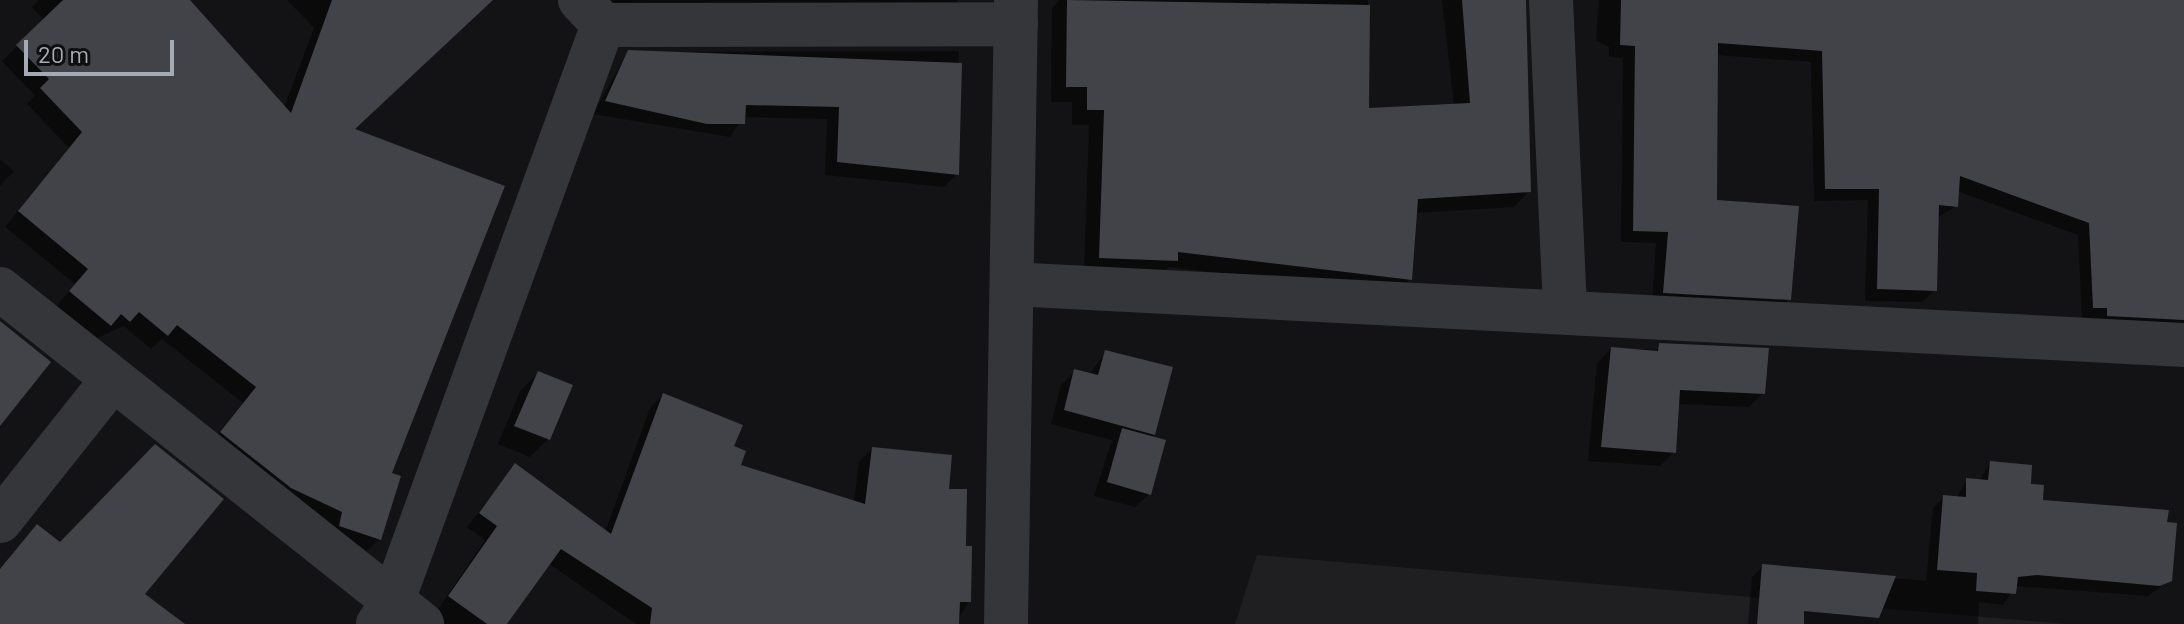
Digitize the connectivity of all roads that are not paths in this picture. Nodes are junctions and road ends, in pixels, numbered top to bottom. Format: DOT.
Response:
graph roads {
  1 [pos="1551,0"];
  2 [pos="592,12"];
  3 [pos="1016,12"];
  4 [pos="1013,284"];
  5 [pos="0,289"];
  6 [pos="1565,311"];
  7 [pos="2184,345"];
  8 [pos="113,379"];
  9 [pos="0,521"];
  10 [pos="397,617"];
  11 [pos="1006,624"];
  1 -- 6 [label="street"];
  2 -- 3 [label="street"];
  2 -- 10 [label="street"];
  3 -- 4 [label="street"];
  4 -- 6 [label="street"];
  4 -- 11 [label="street"];
  5 -- 8 [label="street"];
  6 -- 7 [label="street"];
  8 -- 9 [label="street"];
  8 -- 10 [label="street"];
}
